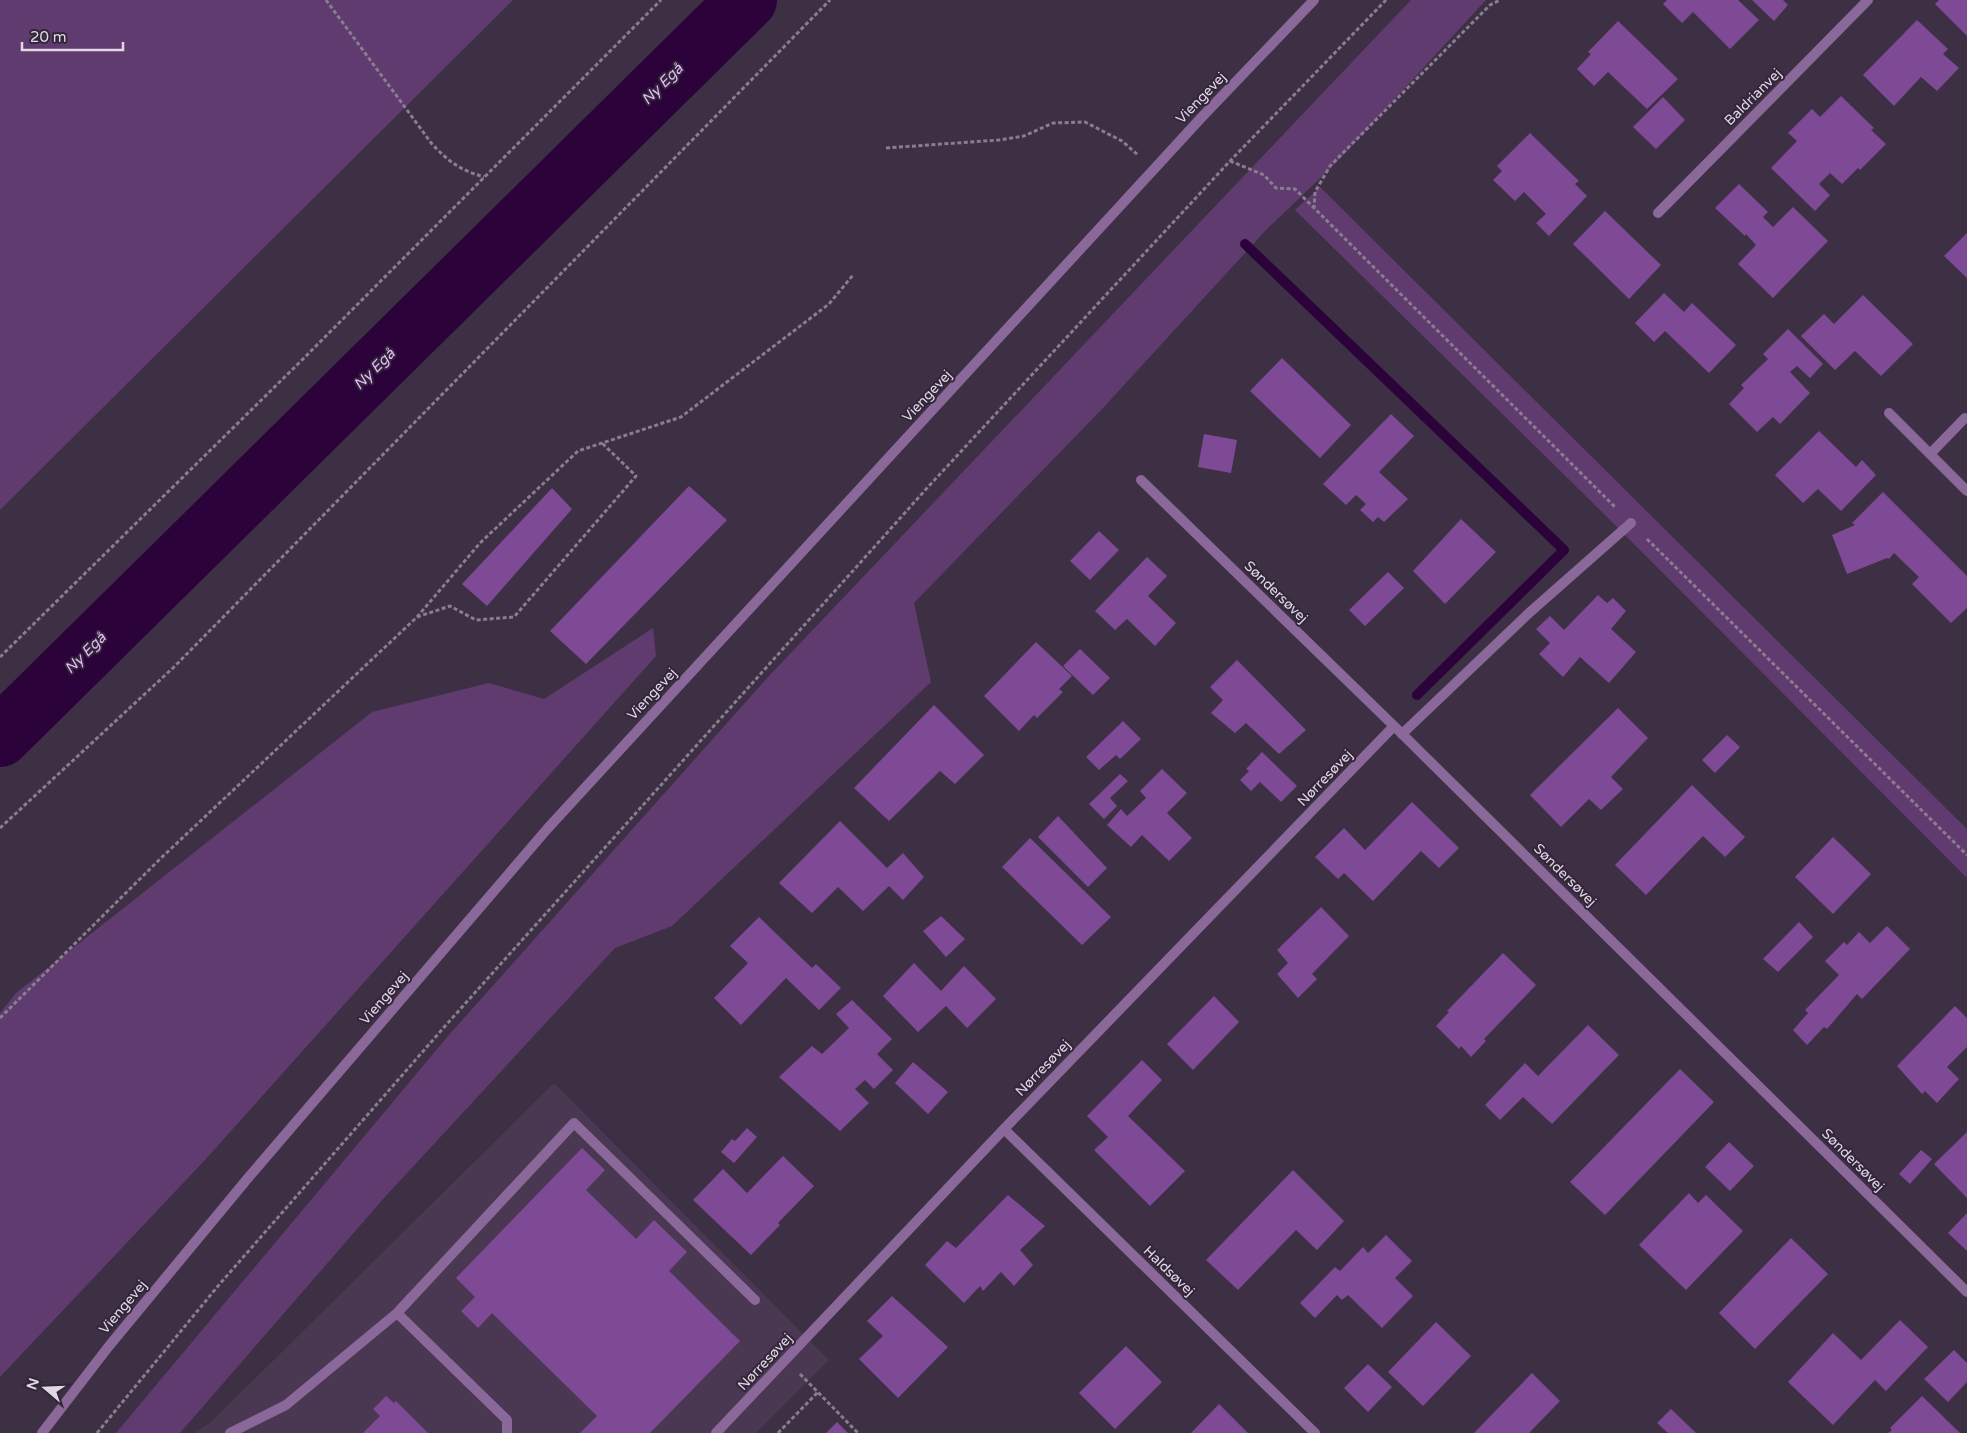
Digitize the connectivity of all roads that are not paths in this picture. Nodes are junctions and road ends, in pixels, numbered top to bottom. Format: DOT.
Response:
graph roads {
  1 [pos="1314,0"];
  2 [pos="1868,0"];
  3 [pos="1658,214"];
  4 [pos="1889,413"];
  5 [pos="1965,418"];
  6 [pos="1930,454"];
  7 [pos="1141,480"];
  8 [pos="1967,491"];
  9 [pos="1631,523"];
  10 [pos="1398,730"];
  11 [pos="1004,1130"];
  12 [pos="1967,1292"];
  13 [pos="755,1300"];
  14 [pos="397,1313"];
  15 [pos="42,1433"];
  16 [pos="230,1433"];
  17 [pos="507,1433"];
  18 [pos="716,1433"];
  19 [pos="1315,1433"];
  1 -- 15 [label="street, Viengevej"];
  2 -- 3 [label="street, Baldrianvej"];
  4 -- 6 [label="street"];
  5 -- 6 [label="street"];
  6 -- 8 [label="street"];
  7 -- 10 [label="street, Søndersøvej"];
  9 -- 10 [label="street, Nørresøvej"];
  10 -- 11 [label="street, Nørresøvej"];
  10 -- 12 [label="street, Søndersøvej"];
  11 -- 18 [label="street, Nørresøvej"];
  11 -- 19 [label="street, Haldsøvej"];
  13 -- 14 [label="street"];
  14 -- 16 [label="street"];
  14 -- 17 [label="street"];
}
